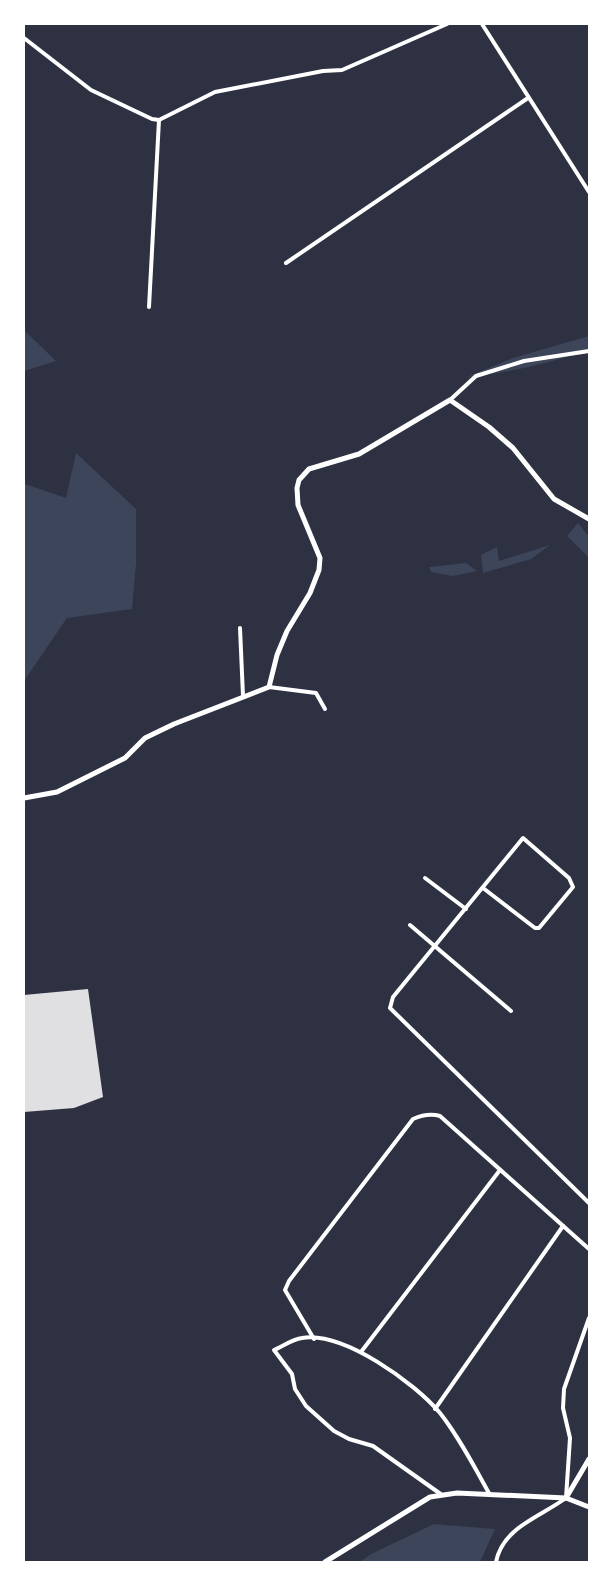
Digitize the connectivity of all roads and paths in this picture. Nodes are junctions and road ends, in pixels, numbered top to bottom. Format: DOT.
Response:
graph roads {
  1 [pos="447,24"];
  2 [pos="482,24"];
  3 [pos="24,38"];
  4 [pos="528,98"];
  5 [pos="159,120"];
  6 [pos="589,192"];
  7 [pos="286,263"];
  8 [pos="149,307"];
  9 [pos="589,351"];
  10 [pos="450,400"];
  11 [pos="589,519"];
  12 [pos="240,628"];
  13 [pos="269,687"];
  14 [pos="243,696"];
  15 [pos="325,708"];
  16 [pos="24,798"];
  17 [pos="425,878"];
  18 [pos="483,888"];
  19 [pos="466,909"];
  20 [pos="410,926"];
  21 [pos="436,945"];
  22 [pos="511,1011"];
  23 [pos="500,1170"];
  24 [pos="589,1202"];
  25 [pos="563,1226"];
  26 [pos="589,1250"];
  27 [pos="589,1318"];
  28 [pos="314,1339"];
  29 [pos="362,1352"];
  30 [pos="436,1409"];
  31 [pos="589,1459"];
  32 [pos="442,1494"];
  33 [pos="490,1494"];
  34 [pos="566,1498"];
  35 [pos="589,1507"];
  36 [pos="325,1562"];
  37 [pos="496,1562"];
  1 -- 5 [label="lane"];
  2 -- 4 [label="lane"];
  3 -- 5 [label="lane"];
  4 -- 6 [label="lane"];
  4 -- 7 [label="lane"];
  5 -- 8 [label="lane"];
  9 -- 10 [label="lane"];
  10 -- 11 [label="street"];
  10 -- 13 [label="street"];
  12 -- 14 [label="lane"];
  13 -- 14 [label="street"];
  13 -- 15 [label="lane"];
  14 -- 16 [label="street"];
  17 -- 19 [label="lane"];
  18 -- 18 [label="lane"];
  18 -- 19 [label="lane"];
  19 -- 21 [label="lane"];
  20 -- 21 [label="lane"];
  21 -- 22 [label="lane"];
  21 -- 24 [label="lane"];
  23 -- 25 [label="lane"];
  23 -- 28 [label="lane"];
  23 -- 29 [label="lane"];
  25 -- 26 [label="lane"];
  25 -- 30 [label="lane"];
  27 -- 34 [label="lane"];
  28 -- 29 [label="lane"];
  28 -- 32 [label="lane"];
  29 -- 30 [label="lane"];
  30 -- 33 [label="lane"];
  31 -- 34 [label="street"];
  32 -- 33 [label="street"];
  32 -- 36 [label="street"];
  33 -- 34 [label="street"];
  34 -- 35 [label="street"];
  34 -- 37 [label="lane"];
}
